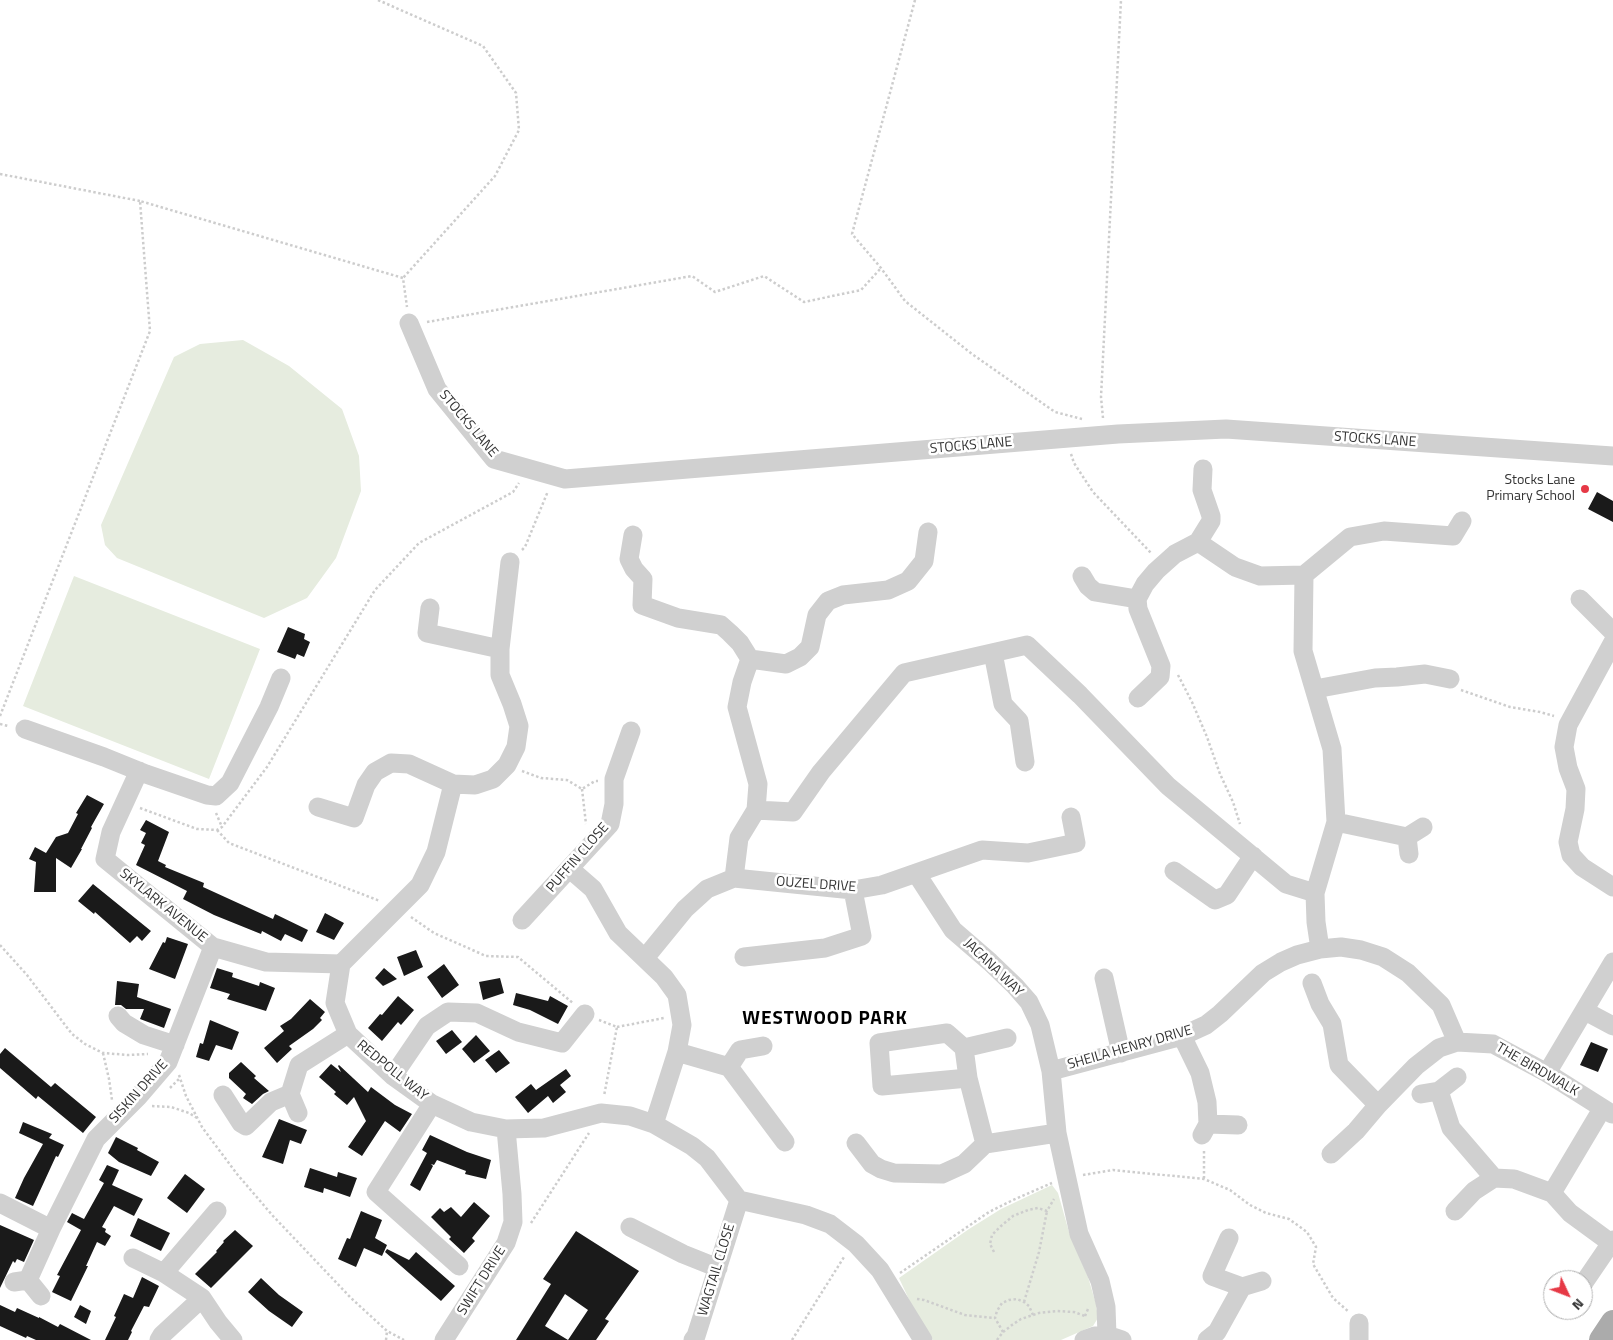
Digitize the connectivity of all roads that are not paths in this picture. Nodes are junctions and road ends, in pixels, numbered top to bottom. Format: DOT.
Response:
graph roads {
  1 [pos="410,323"];
  2 [pos="1613,456"];
  3 [pos="1203,470"];
  4 [pos="928,532"];
  5 [pos="633,535"];
  6 [pos="1458,535"];
  7 [pos="1198,542"];
  8 [pos="510,562"];
  9 [pos="1082,576"];
  10 [pos="1304,576"];
  11 [pos="1137,599"];
  12 [pos="1580,599"];
  13 [pos="430,608"];
  14 [pos="1613,632"];
  15 [pos="1613,642"];
  16 [pos="500,649"];
  17 [pos="993,653"];
  18 [pos="750,659"];
  19 [pos="281,678"];
  20 [pos="1454,684"];
  21 [pos="1315,689"];
  22 [pos="1138,698"];
  23 [pos="25,729"];
  24 [pos="631,731"];
  25 [pos="1025,762"];
  26 [pos="140,771"];
  27 [pos="453,784"];
  28 [pos="318,808"];
  29 [pos="756,810"];
  30 [pos="1071,817"];
  31 [pos="1336,822"];
  32 [pos="1423,827"];
  33 [pos="1253,856"];
  34 [pos="570,869"];
  35 [pos="1174,872"];
  36 [pos="916,873"];
  37 [pos="734,878"];
  38 [pos="1613,887"];
  39 [pos="853,890"];
  40 [pos="1315,893"];
  41 [pos="522,920"];
  42 [pos="213,946"];
  43 [pos="1320,949"];
  44 [pos="744,957"];
  45 [pos="645,958"];
  46 [pos="1613,962"];
  47 [pos="341,964"];
  48 [pos="1104,978"];
  49 [pos="1311,979"];
  50 [pos="1585,1011"];
  51 [pos="585,1014"];
  52 [pos="118,1016"];
  53 [pos="1613,1026"];
  54 [pos="348,1034"];
  55 [pos="1182,1036"];
  56 [pos="1007,1038"];
  57 [pos="1457,1042"];
  58 [pos="764,1046"];
  59 [pos="964,1048"];
  60 [pos="172,1051"];
  61 [pos="677,1052"];
  62 [pos="1121,1053"];
  63 [pos="729,1067"];
  64 [pos="1051,1071"];
  65 [pos="1547,1074"];
  66 [pos="393,1076"];
  67 [pos="1456,1077"];
  68 [pos="968,1078"];
  69 [pos="290,1094"];
  70 [pos="223,1095"];
  71 [pos="432,1104"];
  72 [pos="1378,1105"];
  73 [pos="1608,1112"];
  74 [pos="298,1113"];
  75 [pos="654,1124"];
  76 [pos="1238,1125"];
  77 [pos="506,1129"];
  78 [pos="1057,1133"];
  79 [pos="784,1142"];
  80 [pos="856,1143"];
  81 [pos="985,1144"];
  82 [pos="1328,1157"];
  83 [pos="1494,1178"];
  84 [pos="1552,1193"];
  85 [pos="739,1200"];
  86 [pos="0,1203"];
  87 [pos="217,1211"];
  88 [pos="1455,1211"];
  89 [pos="630,1227"];
  90 [pos="51,1229"];
  91 [pos="1229,1238"];
  92 [pos="1612,1241"];
  93 [pos="133,1258"];
  94 [pos="459,1266"];
  95 [pos="718,1268"];
  96 [pos="1592,1270"];
  97 [pos="164,1273"];
  98 [pos="1262,1281"];
  99 [pos="1242,1287"];
  100 [pos="41,1296"];
  101 [pos="202,1298"];
  102 [pos="1613,1322"];
  103 [pos="1114,1338"];
  104 [pos="159,1340"];
  105 [pos="233,1340"];
  106 [pos="444,1340"];
  107 [pos="693,1340"];
  108 [pos="923,1340"];
  109 [pos="1084,1340"];
  110 [pos="1206,1340"];
  111 [pos="1601,1340"];
  1 -- 2 [label="street, STOCKS LANE"];
  3 -- 7 [label="street"];
  4 -- 18 [label="street"];
  5 -- 18 [label="street"];
  6 -- 10 [label="street"];
  7 -- 10 [label="street"];
  7 -- 11 [label="street"];
  8 -- 16 [label="street"];
  9 -- 11 [label="street"];
  10 -- 21 [label="street"];
  11 -- 22 [label="street"];
  12 -- 14 [label="street"];
  13 -- 16 [label="street"];
  15 -- 38 [label="street"];
  16 -- 27 [label="street"];
  17 -- 25 [label="street"];
  17 -- 29 [label="street"];
  17 -- 33 [label="street"];
  18 -- 29 [label="street"];
  19 -- 26 [label="street"];
  20 -- 21 [label="street"];
  21 -- 31 [label="street"];
  23 -- 26 [label="street"];
  24 -- 34 [label="street, PUFFIN CLOSE"];
  26 -- 42 [label="street, SKYLARK AVENUE"];
  27 -- 28 [label="street"];
  27 -- 47 [label="street"];
  29 -- 37 [label="street"];
  30 -- 36 [label="street, OUZEL DRIVE"];
  31 -- 32 [label="street"];
  31 -- 40 [label="street"];
  33 -- 35 [label="street"];
  33 -- 40 [label="street"];
  34 -- 41 [label="street, PUFFIN CLOSE"];
  34 -- 45 [label="street"];
  36 -- 39 [label="street, OUZEL DRIVE"];
  36 -- 64 [label="street, JACANA WAY"];
  37 -- 39 [label="street, OUZEL DRIVE"];
  37 -- 45 [label="street, OUZEL DRIVE"];
  39 -- 44 [label="street"];
  40 -- 43 [label="street"];
  42 -- 47 [label="street, SKYLARK AVENUE"];
  42 -- 60 [label="street, SISKIN DRIVE"];
  43 -- 55 [label="street, SHEILA HENRY DRIVE"];
  43 -- 57 [label="street, SHEILA HENRY DRIVE"];
  45 -- 61 [label="street"];
  46 -- 50 [label="street"];
  47 -- 54 [label="street, REDPOLL WAY"];
  48 -- 62 [label="street"];
  49 -- 72 [label="street"];
  50 -- 53 [label="street"];
  50 -- 65 [label="street"];
  51 -- 66 [label="street"];
  52 -- 60 [label="street"];
  54 -- 66 [label="street, REDPOLL WAY"];
  54 -- 69 [label="street"];
  55 -- 62 [label="street, SHEILA HENRY DRIVE"];
  55 -- 76 [label="street"];
  56 -- 59 [label="street"];
  57 -- 65 [label="street, THE BIRDWALK"];
  57 -- 72 [label="street"];
  58 -- 63 [label="street"];
  59 -- 68 [label="street"];
  59 -- 68 [label="street"];
  60 -- 90 [label="street, SISKIN DRIVE"];
  61 -- 63 [label="street"];
  61 -- 75 [label="street"];
  62 -- 64 [label="street, SHEILA HENRY DRIVE"];
  63 -- 79 [label="street"];
  64 -- 78 [label="street, JACANA WAY"];
  65 -- 73 [label="street, THE BIRDWALK"];
  66 -- 71 [label="street, REDPOLL WAY"];
  67 -- 83 [label="street"];
  68 -- 81 [label="street"];
  69 -- 70 [label="street"];
  69 -- 74 [label="street"];
  71 -- 77 [label="street, REDPOLL WAY"];
  71 -- 94 [label="street"];
  72 -- 82 [label="street"];
  73 -- 84 [label="street"];
  75 -- 77 [label="street, REDPOLL WAY"];
  75 -- 85 [label="street, REDPOLL WAY"];
  77 -- 106 [label="street, SWIFT DRIVE"];
  78 -- 81 [label="street"];
  78 -- 103 [label="street, JACANA WAY"];
  80 -- 81 [label="street"];
  83 -- 84 [label="street"];
  83 -- 88 [label="street"];
  84 -- 92 [label="street"];
  85 -- 95 [label="street, WAGTAIL CLOSE"];
  85 -- 108 [label="street"];
  86 -- 90 [label="street"];
  87 -- 97 [label="street"];
  89 -- 95 [label="street"];
  90 -- 100 [label="street, SISKIN DRIVE"];
  91 -- 99 [label="street"];
  92 -- 96 [label="street"];
  93 -- 97 [label="street"];
  95 -- 107 [label="street, WAGTAIL CLOSE"];
  97 -- 101 [label="street"];
  98 -- 99 [label="street"];
  99 -- 110 [label="street"];
  101 -- 104 [label="street"];
  101 -- 105 [label="street"];
  102 -- 111 [label="main road"];
  103 -- 109 [label="street"];
}
